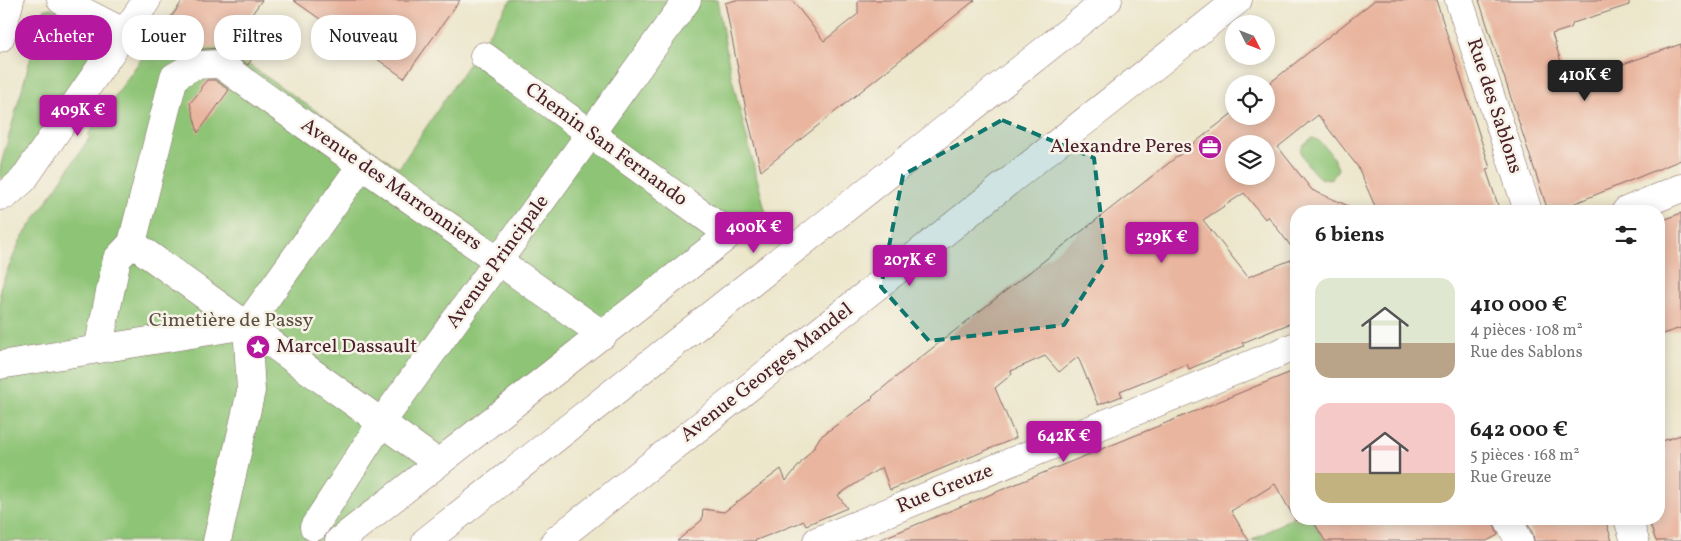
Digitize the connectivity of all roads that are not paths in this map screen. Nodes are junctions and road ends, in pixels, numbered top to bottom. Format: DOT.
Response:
graph roads {
  1 [pos="10,0"];
  2 [pos="61,0"];
  3 [pos="148,0"];
  4 [pos="688,0"];
  5 [pos="1108,0"];
  6 [pos="1238,0"];
  7 [pos="1459,0"];
  8 [pos="138,15"];
  9 [pos="122,31"];
  10 [pos="122,37"];
  11 [pos="0,38"];
  12 [pos="484,56"];
  13 [pos="590,134"];
  14 [pos="361,166"];
  15 [pos="1681,188"];
  16 [pos="0,196"];
  17 [pos="1526,205"];
  18 [pos="1640,205"];
  19 [pos="132,243"];
  20 [pos="499,260"];
  21 [pos="247,324"];
  22 [pos="603,335"];
  23 [pos="1290,348"];
  24 [pos="98,349"];
  25 [pos="0,365"];
  26 [pos="381,423"];
  27 [pos="438,464"];
  28 [pos="1511,525"];
  29 [pos="1630,525"];
  30 [pos="314,527"];
  31 [pos="217,541"];
  32 [pos="339,541"];
  33 [pos="426,541"];
  34 [pos="554,541"];
  35 [pos="817,541"];
  36 [pos="1519,541"];
  37 [pos="1635,541"];
  1 -- 11 [label="main road"];
  2 -- 9 [label="main road"];
  3 -- 8 [label="main road"];
  4 -- 13 [label="main road, Avenue Principale"];
  5 -- 33 [label="main road"];
  6 -- 34 [label="main road, Avenue Georges Mandel"];
  7 -- 17 [label="main road, Rue des Sablons"];
  10 -- 16 [label="main road"];
  12 -- 13 [label="main road, Chemin San Fernando"];
  13 -- 20 [label="main road, Avenue Principale"];
  13 -- 22 [label="main road, Chemin San Fernando"];
  14 -- 19 [label="main road, Avenue des Marronniers"];
  14 -- 20 [label="main road, Avenue des Marronniers"];
  14 -- 21 [label="main road"];
  15 -- 18 [label="main road"];
  19 -- 21 [label="main road"];
  19 -- 24 [label="main road"];
  20 -- 22 [label="main road, Avenue des Marronniers"];
  20 -- 26 [label="main road, Avenue Principale"];
  21 -- 24 [label="main road"];
  21 -- 26 [label="main road"];
  21 -- 31 [label="main road"];
  22 -- 27 [label="main road"];
  23 -- 35 [label="main road, Rue Greuze"];
  24 -- 25 [label="main road"];
  26 -- 27 [label="main road"];
  26 -- 30 [label="main road, Avenue Principale"];
  27 -- 32 [label="main road"];
  28 -- 36 [label="main road"];
  29 -- 37 [label="main road"];
}
